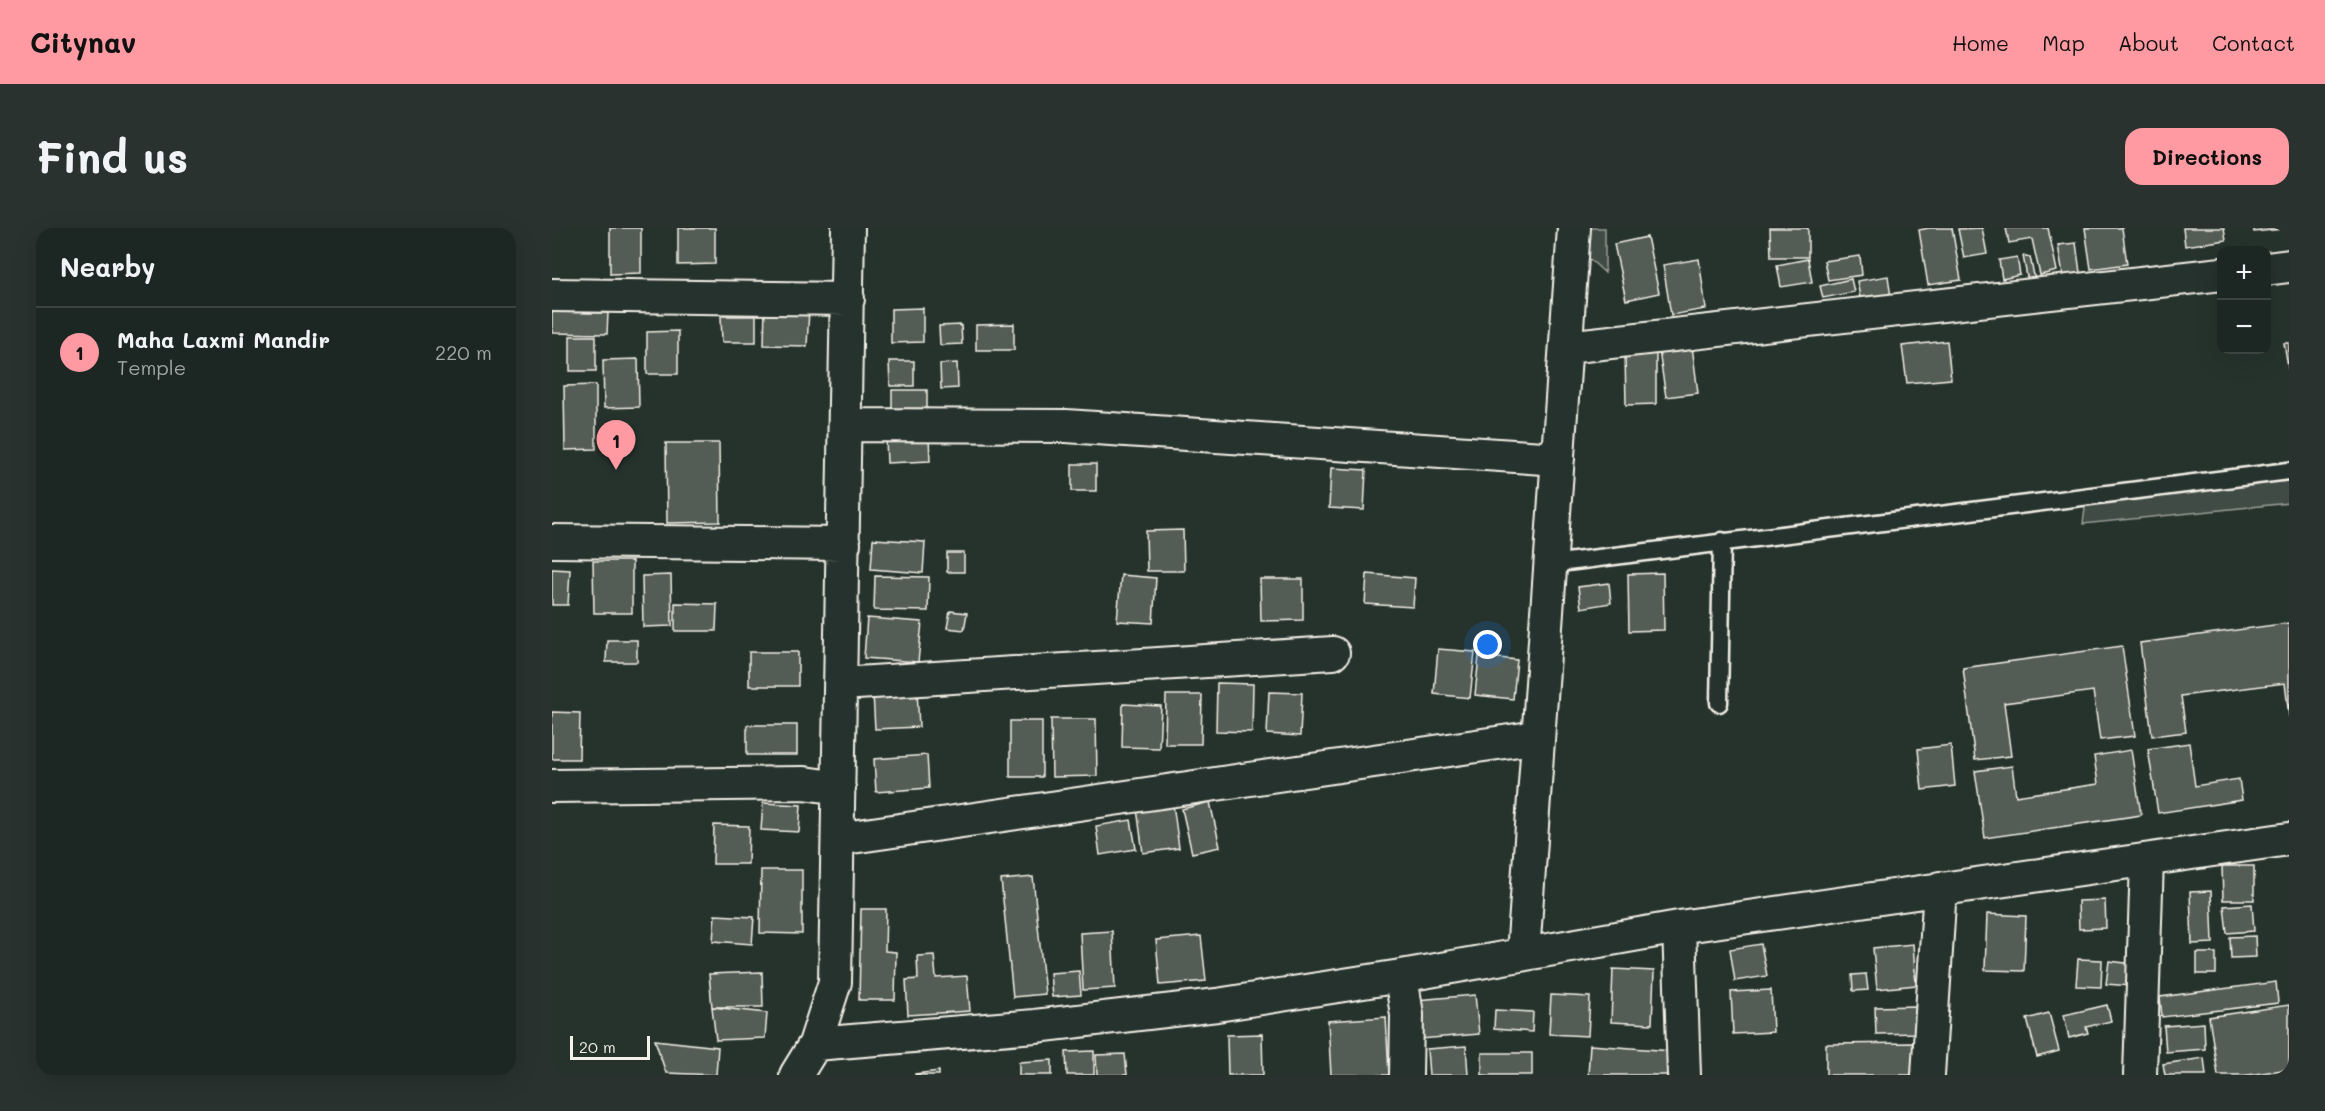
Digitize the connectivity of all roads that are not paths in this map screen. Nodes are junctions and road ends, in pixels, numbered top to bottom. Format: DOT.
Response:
graph roads {
  1 [pos="848,228"];
  2 [pos="1574,228"];
  3 [pos="2289,266"];
  4 [pos="2271,268"];
  5 [pos="2217,275"];
  6 [pos="552,296"];
  7 [pos="848,299"];
  8 [pos="1566,347"];
  9 [pos="846,425"];
  10 [pos="1558,459"];
  11 [pos="2289,471"];
  12 [pos="552,541"];
  13 [pos="1722,541"];
  14 [pos="844,544"];
  15 [pos="1551,564"];
  16 [pos="1333,653"];
  17 [pos="841,684"];
  18 [pos="1719,703"];
  19 [pos="1538,737"];
  20 [pos="552,786"];
  21 [pos="839,788"];
  22 [pos="838,839"];
  23 [pos="2289,839"];
  24 [pos="2147,860"];
  25 [pos="1940,888"];
  26 [pos="1679,927"];
  27 [pos="1523,954"];
  28 [pos="1401,976"];
  29 [pos="815,1044"];
  30 [pos="796,1075"];
  31 [pos="1406,1075"];
  32 [pos="1684,1075"];
  33 [pos="1928,1075"];
  34 [pos="2140,1075"];
  1 -- 7 [label="street"];
  2 -- 8 [label="street"];
  3 -- 4 [label="street"];
  5 -- 8 [label="street"];
  6 -- 7 [label="street"];
  7 -- 9 [label="street"];
  8 -- 10 [label="street"];
  9 -- 10 [label="street"];
  9 -- 14 [label="street"];
  10 -- 15 [label="street"];
  11 -- 13 [label="lane"];
  12 -- 14 [label="street"];
  13 -- 15 [label="lane"];
  13 -- 18 [label="lane"];
  14 -- 17 [label="street"];
  15 -- 19 [label="street"];
  16 -- 17 [label="street"];
  17 -- 21 [label="street"];
  19 -- 22 [label="street"];
  19 -- 27 [label="street"];
  20 -- 21 [label="street"];
  21 -- 22 [label="street"];
  22 -- 29 [label="street"];
  23 -- 24 [label="street"];
  24 -- 25 [label="street"];
  24 -- 34 [label="street"];
  25 -- 26 [label="street"];
  25 -- 33 [label="street"];
  26 -- 27 [label="street"];
  26 -- 32 [label="street"];
  27 -- 28 [label="street"];
  28 -- 29 [label="street"];
  28 -- 31 [label="street"];
  29 -- 30 [label="street"];
}
